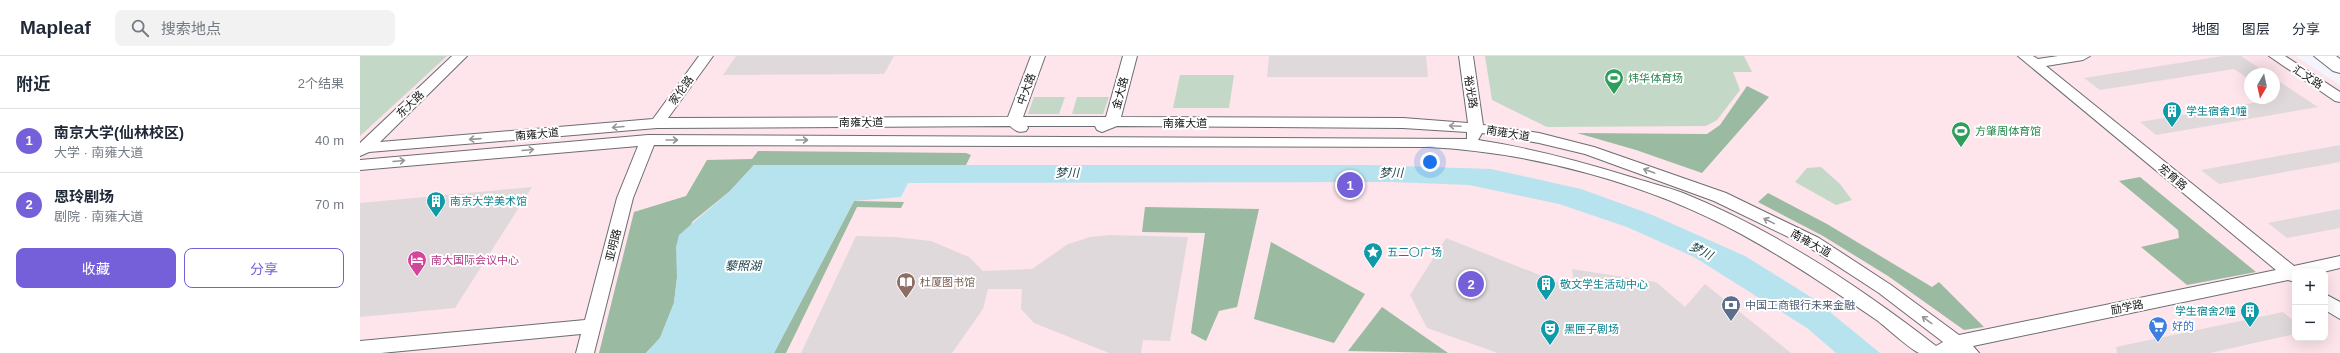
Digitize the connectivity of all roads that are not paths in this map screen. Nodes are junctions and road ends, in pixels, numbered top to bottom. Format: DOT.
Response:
graph roads {
  1 [pos="460,56"];
  2 [pos="706,56"];
  3 [pos="1038,56"];
  4 [pos="1130,56"];
  5 [pos="1466,56"];
  6 [pos="2083,56"];
  7 [pos="2276,56"];
  8 [pos="2323,56"];
  9 [pos="2337,56"];
  10 [pos="2340,58"];
  11 [pos="2030,60"];
  12 [pos="2340,67"];
  13 [pos="2340,98"];
  14 [pos="1014,121"];
  15 [pos="657,123"];
  16 [pos="1112,123"];
  17 [pos="1476,128"];
  18 [pos="648,140"];
  19 [pos="1009,140"];
  20 [pos="1105,140"];
  21 [pos="1471,144"];
  22 [pos="361,150"];
  23 [pos="360,165"];
  24 [pos="1720,196"];
  25 [pos="1708,212"];
  26 [pos="2340,262"];
  27 [pos="2311,269"];
  28 [pos="2292,271"];
  29 [pos="2292,273"];
  30 [pos="2328,302"];
  31 [pos="2340,312"];
  32 [pos="592,326"];
  33 [pos="360,348"];
  34 [pos="1964,348"];
  35 [pos="585,353"];
  36 [pos="1932,353"];
  37 [pos="1940,353"];
  1 -- 22 [label="street, 东大路"];
  2 -- 15 [label="street, 家伦路"];
  3 -- 14 [label="street, 中大路"];
  4 -- 16 [label="street, 金大路"];
  5 -- 17 [label="street, 裕光路"];
  6 -- 11 [label="street"];
  7 -- 13 [label="street, 汇文路"];
  8 -- 12 [label="main road"];
  9 -- 10 [label="main road"];
  11 -- 28 [label="street, 宏育路"];
  14 -- 15 [label="street, 南雍大道"];
  14 -- 16 [label="street, 南雍大道"];
  14 -- 19 [label="street"];
  15 -- 22 [label="street, 南雍大道, one-way"];
  17 -- 16 [label="street, 南雍大道, one-way"];
  16 -- 20 [label="street, 金大路"];
  17 -- 21 [label="street"];
  24 -- 17 [label="street, 南雍大道, one-way"];
  18 -- 19 [label="street, 南雍大道, one-way"];
  23 -- 18 [label="street, 南雍大道, one-way"];
  18 -- 32 [label="street, 亚明路"];
  19 -- 20 [label="street, 南雍大道"];
  20 -- 21 [label="street, 南雍大道"];
  21 -- 25 [label="street, 南雍大道"];
  24 -- 25 [label="street"];
  34 -- 24 [label="street, 南雍大道, one-way"];
  25 -- 36 [label="street, 南雍大道"];
  26 -- 27 [label="street, 励学路"];
  29 -- 34 [label="street, 励学路"];
  30 -- 31 [label="street"];
  32 -- 33 [label="street"];
  32 -- 35 [label="street, 亚明路"];
  34 -- 37 [label="street, 励学路"];
}
